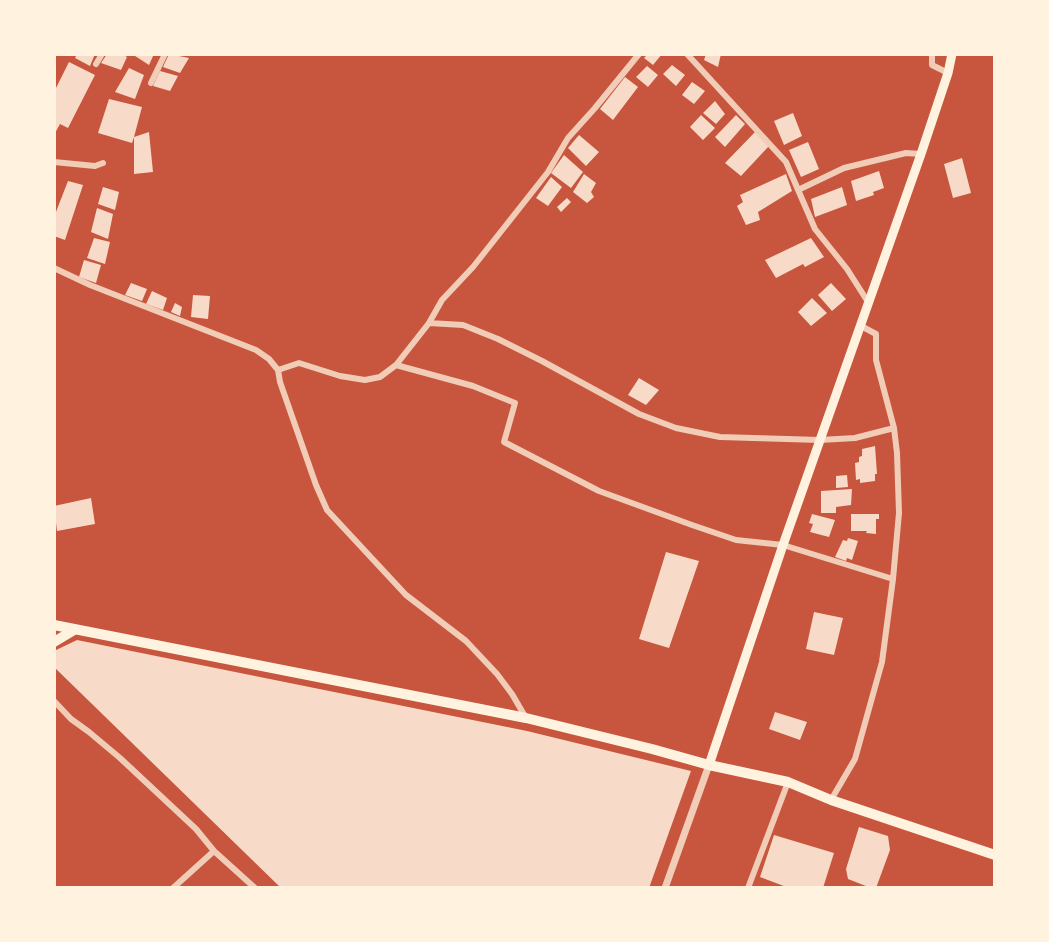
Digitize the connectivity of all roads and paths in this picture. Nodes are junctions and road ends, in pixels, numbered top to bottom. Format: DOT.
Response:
graph roads {
  1 [pos="102,54"];
  2 [pos="165,54"];
  3 [pos="639,54"];
  4 [pos="687,54"];
  5 [pos="932,54"];
  6 [pos="953,54"];
  7 [pos="96,64"];
  8 [pos="948,73"];
  9 [pos="151,83"];
  10 [pos="921,154"];
  11 [pos="54,162"];
  12 [pos="103,163"];
  13 [pos="798,190"];
  14 [pos="54,268"];
  15 [pos="868,302"];
  16 [pos="429,323"];
  17 [pos="861,326"];
  18 [pos="397,365"];
  19 [pos="278,370"];
  20 [pos="894,428"];
  21 [pos="820,440"];
  22 [pos="783,545"];
  23 [pos="893,579"];
  24 [pos="54,625"];
  25 [pos="74,630"];
  26 [pos="54,642"];
  27 [pos="54,701"];
  28 [pos="526,718"];
  29 [pos="709,765"];
  30 [pos="788,782"];
  31 [pos="831,800"];
  32 [pos="214,851"];
  33 [pos="995,855"];
  34 [pos="751,887"];
  35 [pos="173,888"];
  36 [pos="255,888"];
  37 [pos="665,888"];
  1 -- 7 [label="street"];
  2 -- 9 [label="street"];
  3 -- 16 [label="street"];
  4 -- 13 [label="street"];
  5 -- 8 [label="street"];
  6 -- 8 [label="main road"];
  8 -- 10 [label="main road"];
  10 -- 13 [label="street"];
  10 -- 15 [label="main road"];
  11 -- 12 [label="street"];
  13 -- 15 [label="street"];
  14 -- 19 [label="street"];
  15 -- 17 [label="main road"];
  16 -- 18 [label="street"];
  16 -- 21 [label="street"];
  17 -- 20 [label="street"];
  17 -- 21 [label="main road"];
  18 -- 19 [label="street"];
  18 -- 22 [label="street"];
  19 -- 28 [label="street"];
  20 -- 21 [label="street"];
  20 -- 23 [label="street"];
  21 -- 22 [label="main road"];
  22 -- 23 [label="street"];
  22 -- 29 [label="main road"];
  23 -- 31 [label="street"];
  24 -- 25 [label="main road"];
  25 -- 26 [label="main road"];
  25 -- 28 [label="main road"];
  27 -- 32 [label="street"];
  28 -- 29 [label="main road"];
  29 -- 30 [label="main road"];
  29 -- 37 [label="street"];
  30 -- 31 [label="main road"];
  30 -- 34 [label="street"];
  31 -- 33 [label="main road"];
  32 -- 35 [label="street"];
  32 -- 36 [label="street"];
}
